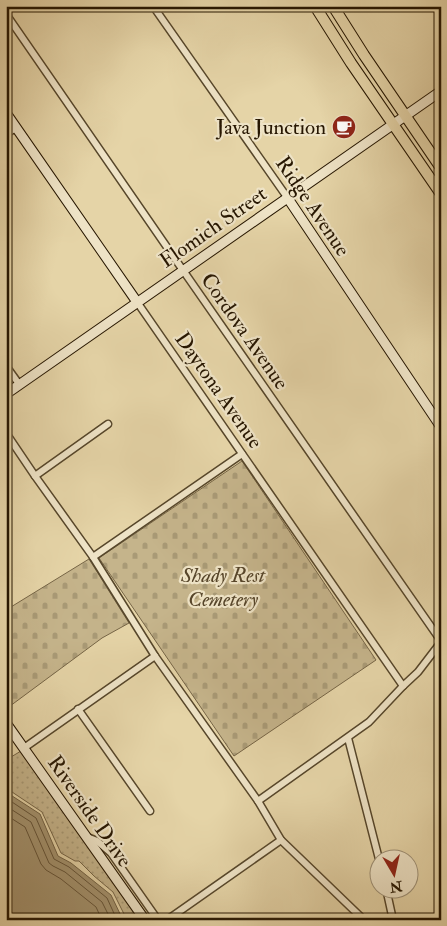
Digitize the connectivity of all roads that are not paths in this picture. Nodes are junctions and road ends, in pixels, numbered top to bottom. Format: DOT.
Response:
graph roads {
  1 [pos="153,6"];
  2 [pos="315,6"];
  3 [pos="333,6"];
  4 [pos="6,14"];
  5 [pos="441,91"];
  6 [pos="6,113"];
  7 [pos="404,116"];
  8 [pos="392,124"];
  9 [pos="16,128"];
  10 [pos="6,134"];
  11 [pos="441,168"];
  12 [pos="441,194"];
  13 [pos="287,197"];
  14 [pos="182,270"];
  15 [pos="137,302"];
  16 [pos="6,366"];
  17 [pos="19,384"];
  18 [pos="6,394"];
  19 [pos="108,424"];
  20 [pos="441,427"];
  21 [pos="6,433"];
  22 [pos="242,454"];
  23 [pos="34,476"];
  24 [pos="93,557"];
  25 [pos="441,641"];
  26 [pos="155,656"];
  27 [pos="403,686"];
  28 [pos="78,710"];
  29 [pos="6,723"];
  30 [pos="348,738"];
  31 [pos="24,748"];
  32 [pos="258,801"];
  33 [pos="150,811"];
  34 [pos="87,836"];
  35 [pos="281,840"];
  36 [pos="376,848"];
  37 [pos="388,898"];
  38 [pos="145,920"];
  39 [pos="158,920"];
  40 [pos="167,920"];
  41 [pos="364,920"];
  42 [pos="393,920"];
  1 -- 13 [label="street, Ridge Avenue"];
  2 -- 8 [label="main road"];
  3 -- 7 [label="main road"];
  4 -- 14 [label="street, Cordova Avenue"];
  5 -- 7 [label="street, Flomich Street"];
  6 -- 9 [label="street, Daytona Avenue"];
  7 -- 8 [label="street, Flomich Street"];
  7 -- 11 [label="main road"];
  8 -- 12 [label="main road"];
  8 -- 13 [label="street, Flomich Street"];
  9 -- 10 [label="street"];
  9 -- 15 [label="street, Daytona Avenue"];
  13 -- 14 [label="street, Flomich Street"];
  13 -- 20 [label="street, Ridge Avenue"];
  14 -- 15 [label="street, Flomich Street"];
  14 -- 25 [label="street, Cordova Avenue"];
  15 -- 17 [label="street, Flomich Street"];
  15 -- 22 [label="street, Daytona Avenue"];
  16 -- 17 [label="street"];
  17 -- 18 [label="street, Flomich Street"];
  19 -- 23 [label="street"];
  21 -- 23 [label="street"];
  22 -- 24 [label="street"];
  22 -- 27 [label="street, Daytona Avenue"];
  23 -- 24 [label="street"];
  24 -- 26 [label="street"];
  25 -- 27 [label="street"];
  26 -- 28 [label="street"];
  26 -- 32 [label="street"];
  27 -- 30 [label="street"];
  28 -- 31 [label="street"];
  28 -- 33 [label="street"];
  29 -- 31 [label="street, Riverside Drive"];
  30 -- 32 [label="street"];
  30 -- 36 [label="street"];
  31 -- 34 [label="street, Riverside Drive"];
  32 -- 35 [label="street"];
  34 -- 38 [label="street, Riverside Drive"];
  34 -- 39 [label="street"];
  35 -- 40 [label="street"];
  35 -- 41 [label="street"];
  37 -- 42 [label="street"];
}
